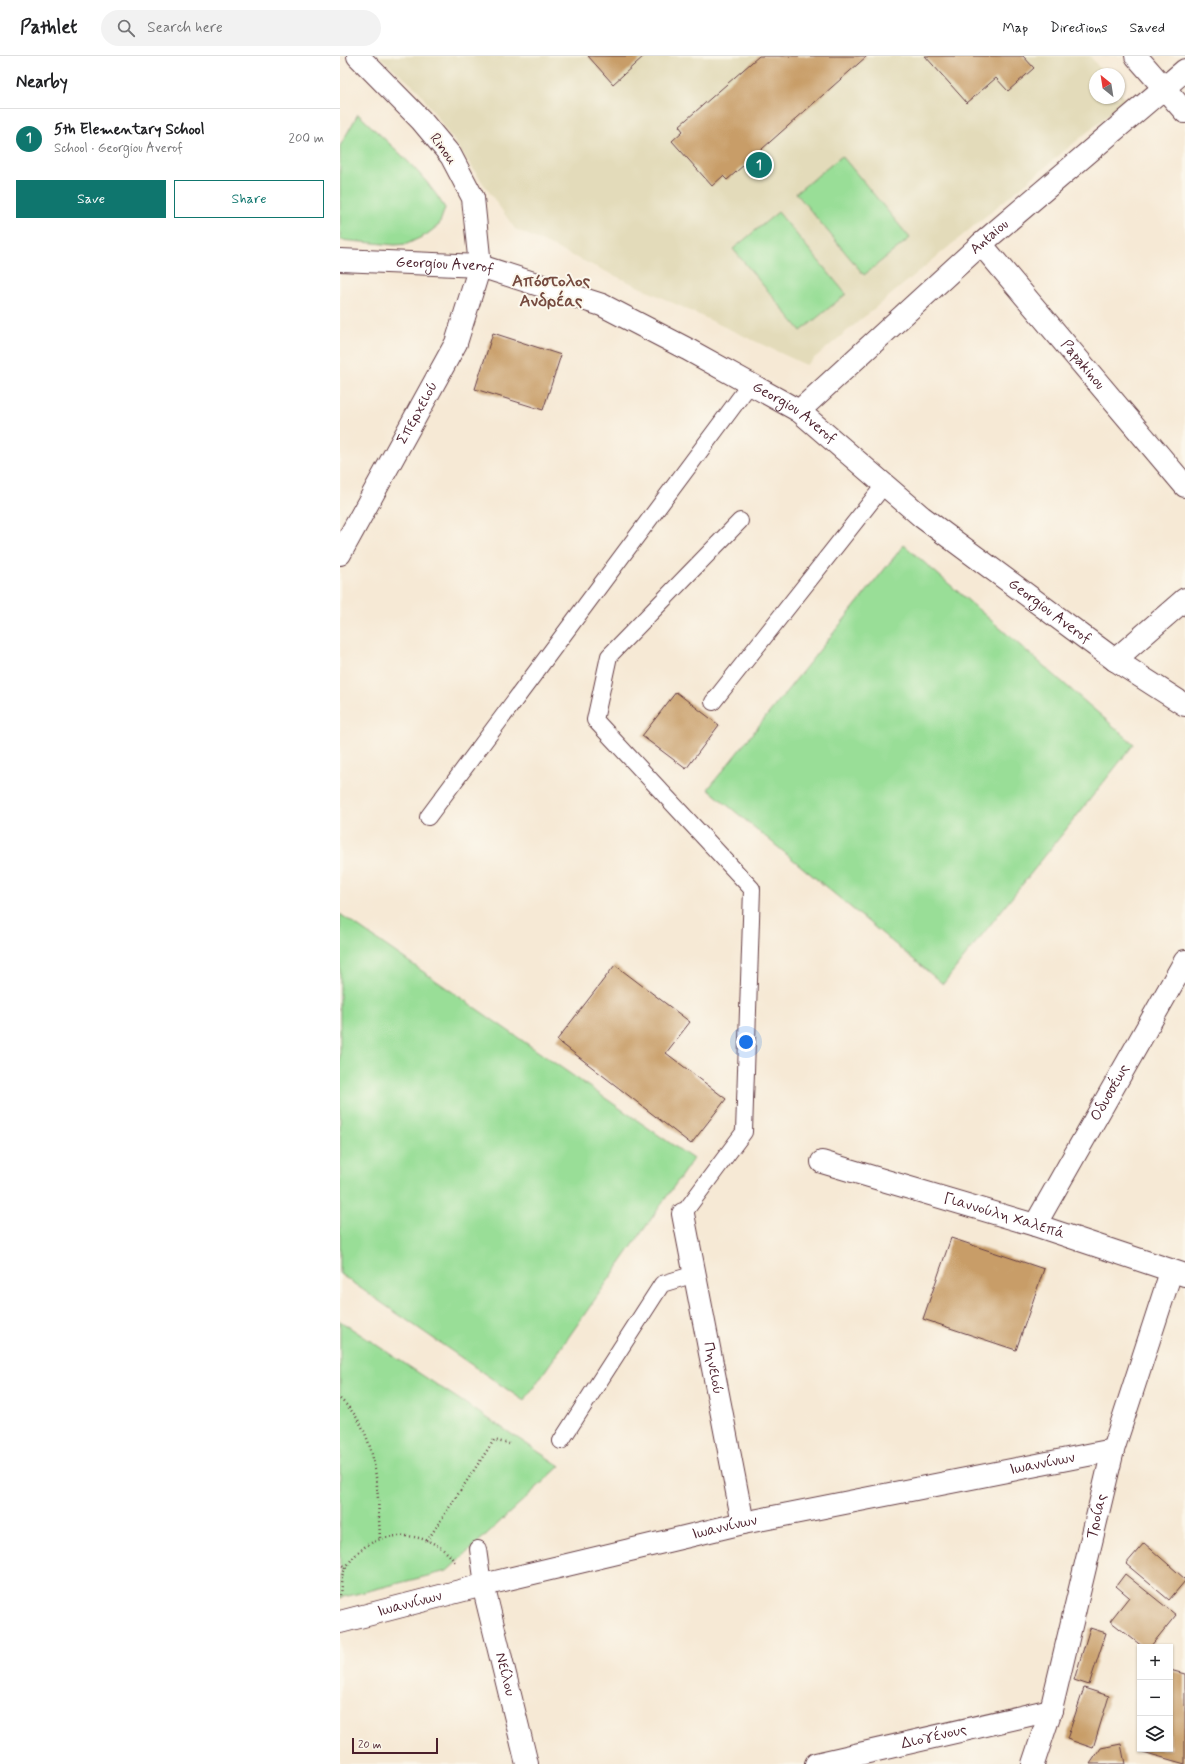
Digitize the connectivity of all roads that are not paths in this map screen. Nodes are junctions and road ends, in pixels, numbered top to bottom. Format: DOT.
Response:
graph roads {
  1 [pos="358,56"];
  2 [pos="1136,56"];
  3 [pos="1185,70"];
  4 [pos="1164,88"];
  5 [pos="1185,112"];
  6 [pos="981,244"];
  7 [pos="340,260"];
  8 [pos="480,266"];
  9 [pos="750,384"];
  10 [pos="799,411"];
  11 [pos="885,484"];
  12 [pos="1185,486"];
  13 [pos="740,521"];
  14 [pos="340,553"];
  15 [pos="1185,599"];
  16 [pos="1115,660"];
  17 [pos="713,702"];
  18 [pos="1185,705"];
  19 [pos="428,817"];
  20 [pos="1185,961"];
  21 [pos="822,1162"];
  22 [pos="683,1214"];
  23 [pos="1035,1225"];
  24 [pos="695,1274"];
  25 [pos="1178,1274"];
  26 [pos="561,1441"];
  27 [pos="1113,1450"];
  28 [pos="743,1523"];
  29 [pos="478,1549"];
  30 [pos="483,1585"];
  31 [pos="340,1622"];
  32 [pos="1051,1710"];
  33 [pos="527,1764"];
  34 [pos="816,1764"];
  35 [pos="1033,1764"];
  1 -- 8 [label="street, Rinou"];
  2 -- 4 [label="street"];
  3 -- 4 [label="street, Antaiou"];
  4 -- 5 [label="street"];
  4 -- 6 [label="street, Antaiou"];
  6 -- 10 [label="street, Antaiou"];
  6 -- 12 [label="street, Papakinou"];
  7 -- 8 [label="street, Georgiou Averof"];
  8 -- 9 [label="street, Georgiou Averof"];
  8 -- 14 [label="street, Σπερχειού"];
  9 -- 10 [label="street, Georgiou Averof"];
  9 -- 19 [label="lane"];
  10 -- 11 [label="street, Georgiou Averof"];
  11 -- 16 [label="street, Georgiou Averof"];
  11 -- 17 [label="lane"];
  13 -- 22 [label="lane"];
  15 -- 16 [label="street"];
  16 -- 18 [label="street, Georgiou Averof"];
  20 -- 23 [label="street, Οδυσσέως"];
  21 -- 23 [label="street, Γιαννούλη Χαλεπά"];
  22 -- 24 [label="street, Πηνειού"];
  23 -- 25 [label="street, Γιαννούλη Χαλεπά"];
  24 -- 26 [label="lane"];
  24 -- 28 [label="street, Πηνειού"];
  25 -- 27 [label="street, Τροίας"];
  27 -- 28 [label="street, Ιωαννίνων"];
  27 -- 32 [label="street, Τροίας"];
  28 -- 30 [label="street, Ιωαννίνων"];
  29 -- 30 [label="lane"];
  30 -- 31 [label="street, Ιωαννίνων"];
  30 -- 33 [label="street, Νείλου"];
  32 -- 34 [label="street, Διογένους"];
  32 -- 35 [label="street, Τροίας"];
}
